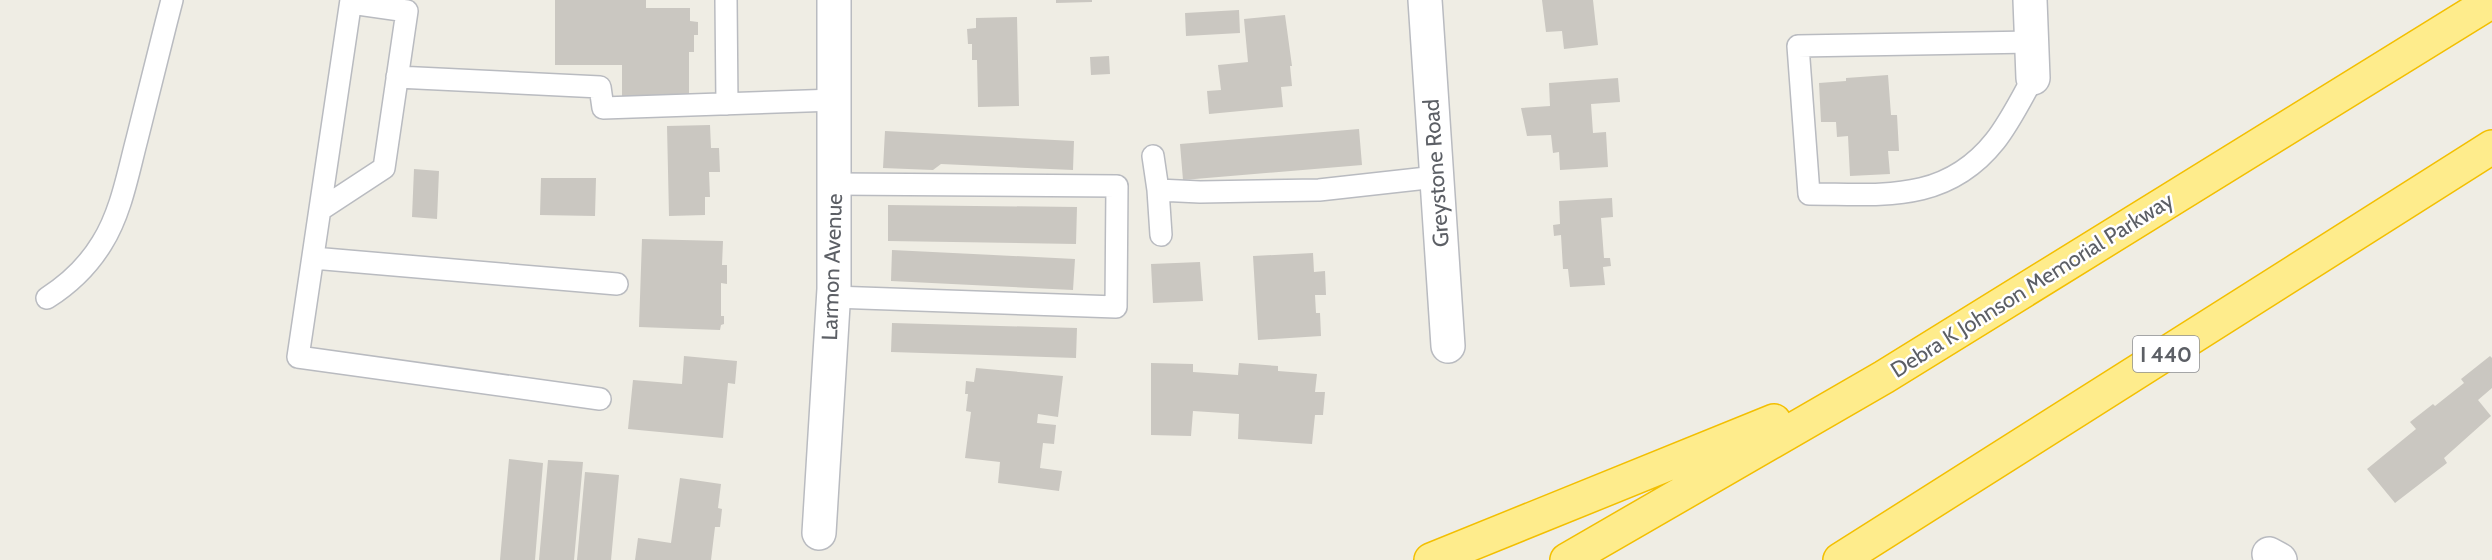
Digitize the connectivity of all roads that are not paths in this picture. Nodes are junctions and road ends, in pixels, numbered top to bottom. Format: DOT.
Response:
graph roads {
  1 [pos="172,0"];
  2 [pos="726,0"];
  3 [pos="834,0"];
  4 [pos="1425,0"];
  5 [pos="2030,0"];
  6 [pos="2492,1"];
  7 [pos="351,2"];
  8 [pos="2032,42"];
  9 [pos="397,77"];
  10 [pos="2033,78"];
  11 [pos="835,99"];
  12 [pos="727,104"];
  13 [pos="2492,147"];
  14 [pos="1152,156"];
  15 [pos="1436,177"];
  16 [pos="835,184"];
  17 [pos="1158,190"];
  18 [pos="320,210"];
  19 [pos="1161,235"];
  20 [pos="313,258"];
  21 [pos="617,284"];
  22 [pos="833,297"];
  23 [pos="47,298"];
  24 [pos="1448,346"];
  25 [pos="1884,377"];
  26 [pos="600,399"];
  27 [pos="819,534"];
  28 [pos="1431,560"];
  29 [pos="1567,560"];
  30 [pos="1840,560"];
  1 -- 23 [label="lane"];
  2 -- 12 [label="lane"];
  3 -- 11 [label="street, Larmon Avenue"];
  4 -- 15 [label="street, Greystone Road"];
  5 -- 8 [label="street"];
  6 -- 25 [label="highway, Debra K Johnson Memorial Parkway"];
  7 -- 9 [label="lane"];
  7 -- 18 [label="lane"];
  8 -- 10 [label="street"];
  8 -- 10 [label="lane"];
  9 -- 12 [label="lane"];
  9 -- 18 [label="lane"];
  11 -- 12 [label="lane"];
  11 -- 16 [label="street, Larmon Avenue"];
  13 -- 30 [label="highway, I 440"];
  14 -- 17 [label="lane"];
  15 -- 17 [label="lane"];
  15 -- 24 [label="street, Greystone Road"];
  16 -- 22 [label="street, Larmon Avenue"];
  16 -- 22 [label="lane"];
  17 -- 19 [label="lane"];
  18 -- 20 [label="lane"];
  20 -- 21 [label="lane"];
  20 -- 26 [label="lane"];
  22 -- 27 [label="street, Larmon Avenue"];
  25 -- 28 [label="highway"];
  25 -- 29 [label="highway, Debra K Johnson Memorial Parkway"];
}
